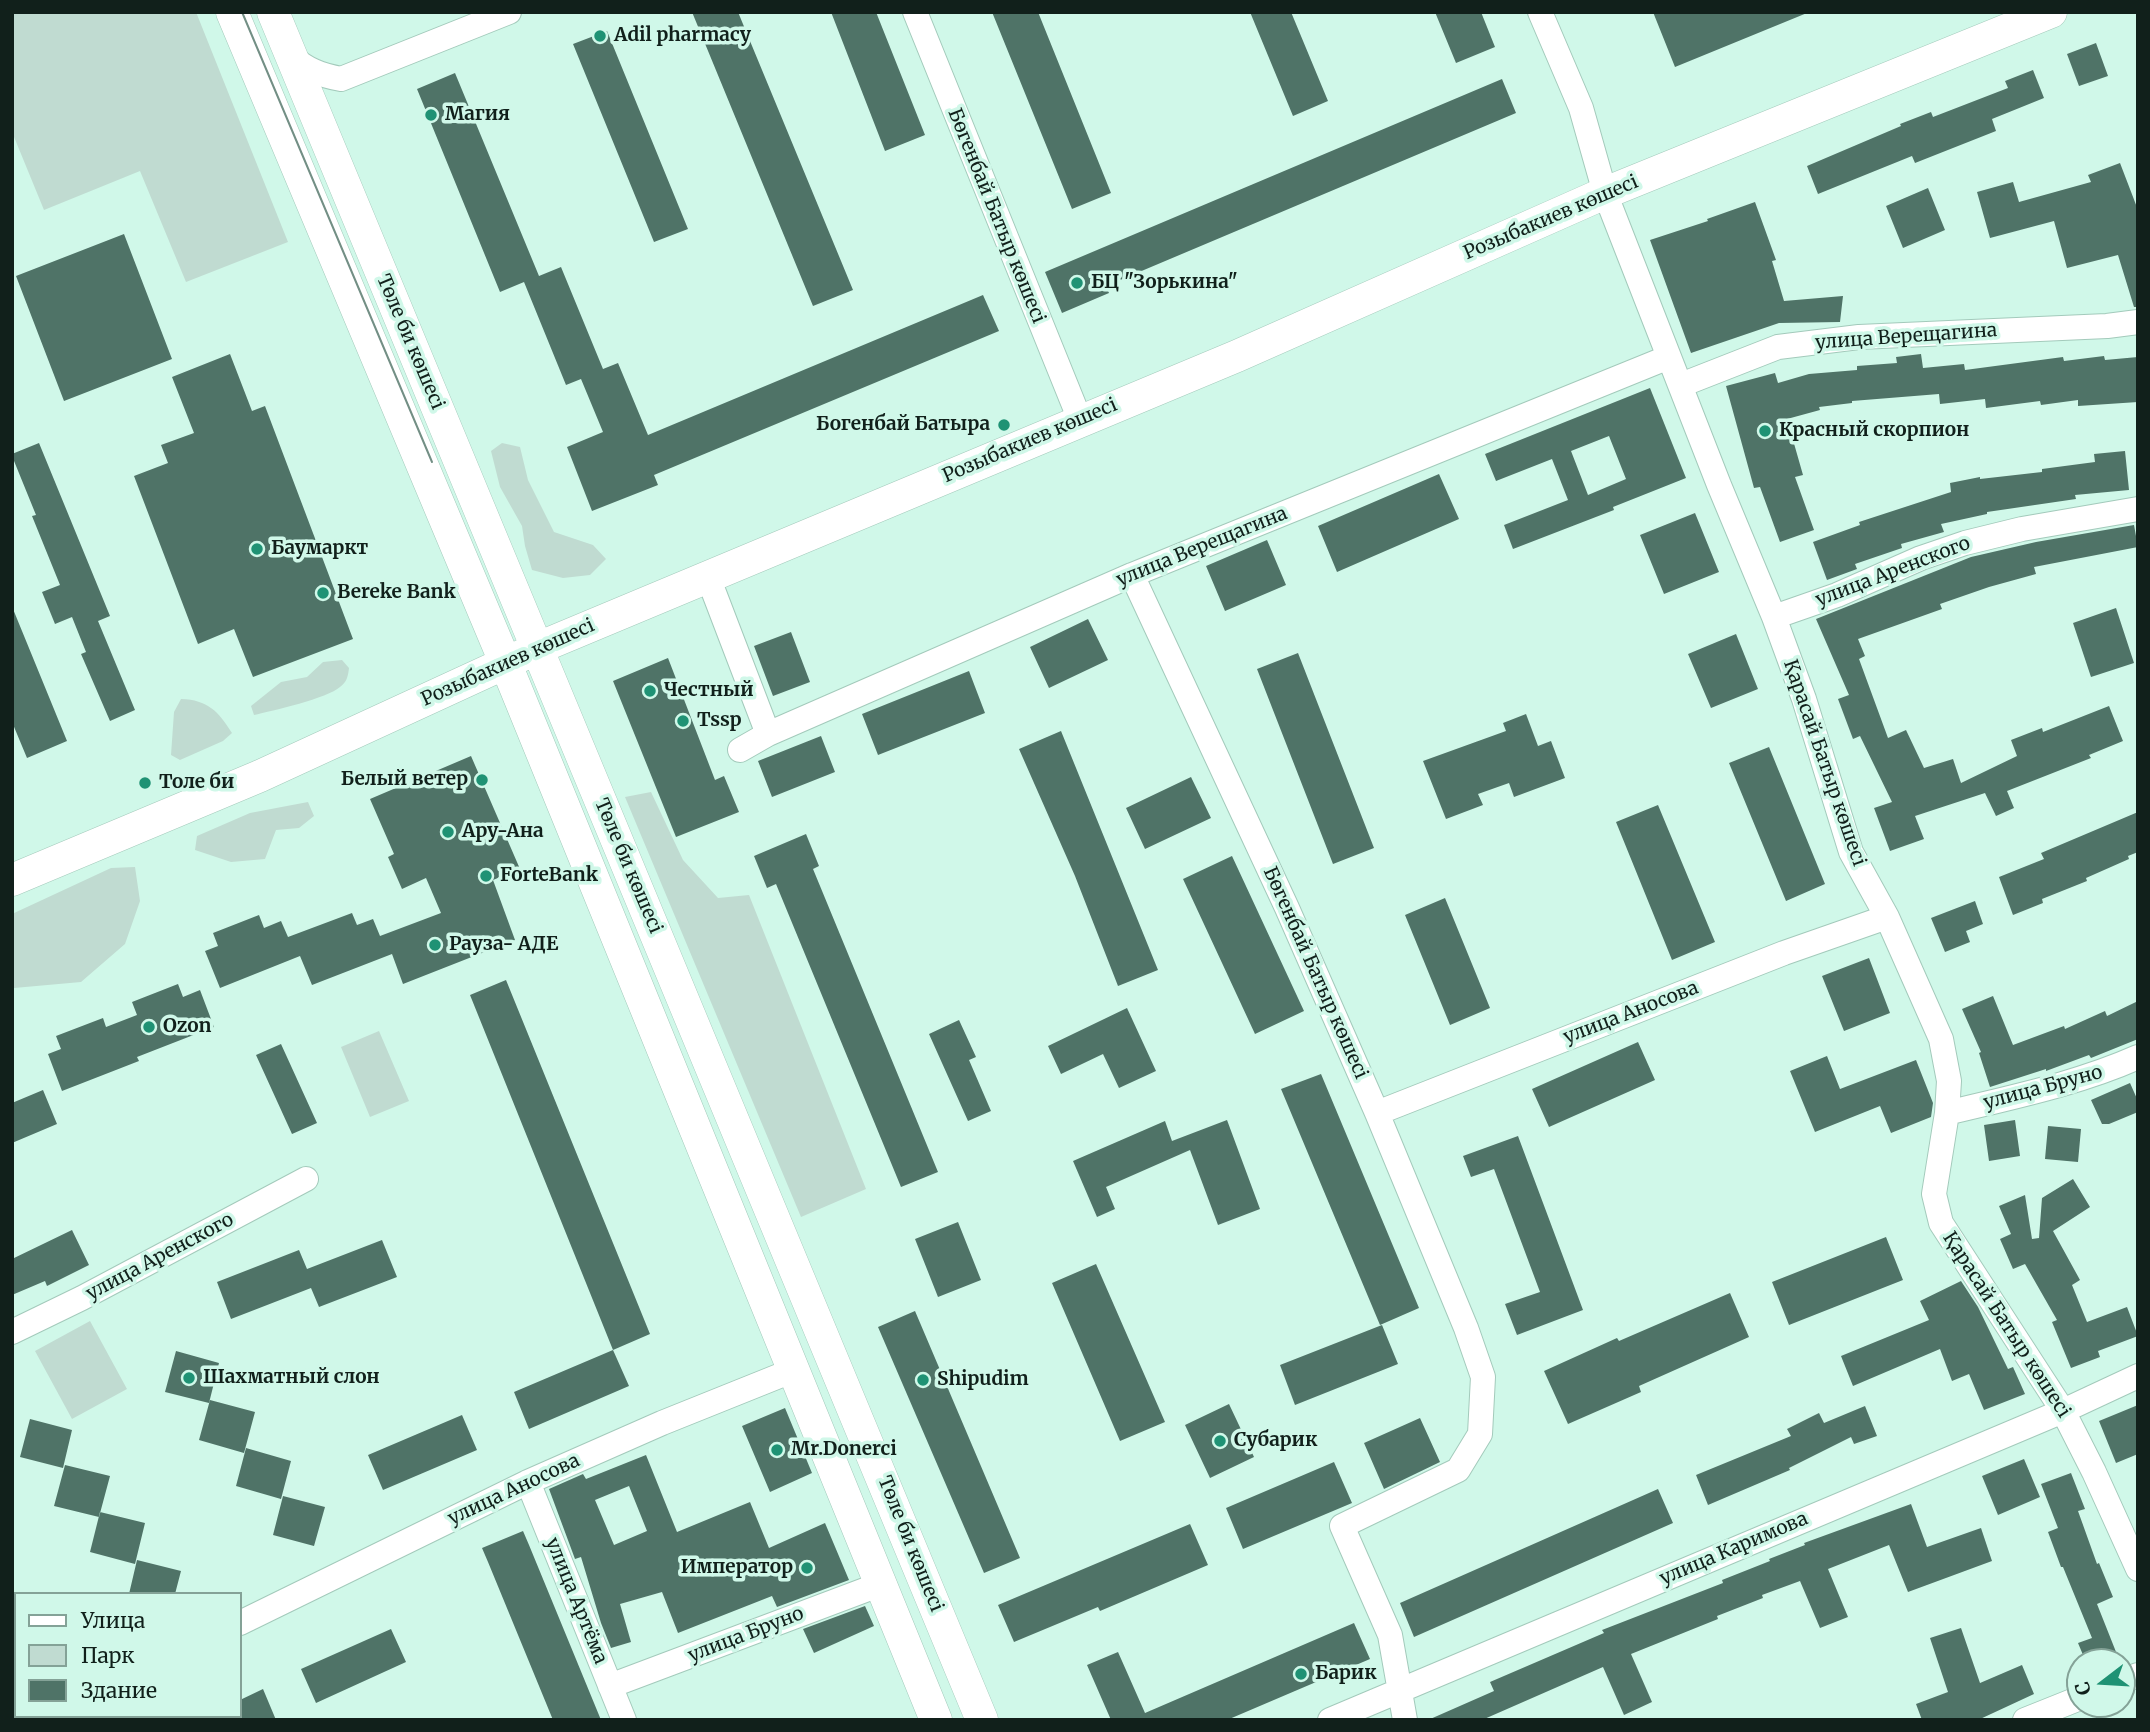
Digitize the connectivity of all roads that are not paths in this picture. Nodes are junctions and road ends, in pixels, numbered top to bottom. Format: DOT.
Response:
graph roads {
  1 [pos="232,12"];
  2 [pos="273,12"];
  3 [pos="509,12"];
  4 [pos="915,12"];
  5 [pos="1540,12"];
  6 [pos="2052,12"];
  7 [pos="291,56"];
  8 [pos="1605,193"];
  9 [pos="2138,322"];
  10 [pos="1669,357"];
  11 [pos="1681,385"];
  12 [pos="1080,420"];
  13 [pos="458,458"];
  14 [pos="423,466"];
  15 [pos="2138,509"];
  16 [pos="1132,575"];
  17 [pos="708,577"];
  18 [pos="1774,617"];
  19 [pos="538,648"];
  20 [pos="506,662"];
  21 [pos="768,734"];
  22 [pos="740,750"];
  23 [pos="12,880"];
  24 [pos="638,889"];
  25 [pos="602,900"];
  26 [pos="1887,917"];
  27 [pos="2138,1057"];
  28 [pos="1377,1112"];
  29 [pos="1947,1113"];
  30 [pos="306,1179"];
  31 [pos="12,1332"];
  32 [pos="794,1370"];
  33 [pos="2138,1376"];
  34 [pos="2063,1411"];
  35 [pos="527,1482"];
  36 [pos="2138,1569"];
  37 [pos="881,1584"];
  38 [pos="242,1622"];
  39 [pos="610,1686"];
  40 [pos="1399,1690"];
  41 [pos="2066,1704"];
  42 [pos="624,1720"];
  43 [pos="936,1720"];
  44 [pos="982,1720"];
  45 [pos="1330,1720"];
  46 [pos="1405,1720"];
  47 [pos="2025,1720"];
  1 -- 14 [label="main road, Төле би көшесі"];
  2 -- 7 [label="main road, Төле би көшесі"];
  3 -- 7 [label="street"];
  4 -- 12 [label="street, Бөгенбай Батыр көшесі"];
  5 -- 8 [label="street, Қарасай Батыр көшесі"];
  6 -- 8 [label="main road, Розыбакиев көшесі"];
  7 -- 13 [label="main road, Төле би көшесі"];
  8 -- 10 [label="street, Қарасай Батыр көшесі"];
  8 -- 12 [label="main road, Розыбакиев көшесі"];
  9 -- 11 [label="street, улица Верещагина"];
  10 -- 11 [label="street, Қарасай Батыр көшесі"];
  10 -- 16 [label="street, улица Верещагина"];
  11 -- 18 [label="street, Қарасай Батыр көшесі"];
  12 -- 17 [label="main road, Розыбакиев көшесі"];
  13 -- 14 [label="main road"];
  13 -- 19 [label="main road, Төле би көшесі"];
  14 -- 20 [label="main road, Төле би көшесі"];
  15 -- 18 [label="street, улица Аренского"];
  16 -- 21 [label="street, улица Верещагина"];
  16 -- 28 [label="street, Бөгенбай Батыр көшесі"];
  17 -- 19 [label="main road, Розыбакиев көшесі"];
  17 -- 21 [label="street"];
  18 -- 26 [label="street, Қарасай Батыр көшесі"];
  19 -- 20 [label="main road, Розыбакиев көшесі"];
  19 -- 24 [label="main road, Төле би көшесі"];
  20 -- 23 [label="main road, Розыбакиев көшесі"];
  20 -- 25 [label="main road, Төле би көшесі"];
  21 -- 22 [label="street, улица Верещагина"];
  24 -- 25 [label="main road"];
  24 -- 44 [label="main road, Төле би көшесі"];
  25 -- 32 [label="main road, Төле би көшесі"];
  26 -- 28 [label="street, улица Аносова"];
  26 -- 29 [label="street, Қарасай Батыр көшесі"];
  27 -- 29 [label="street, улица Бруно"];
  28 -- 40 [label="street, Бөгенбай Батыр көшесі"];
  29 -- 34 [label="street, Қарасай Батыр көшесі"];
  30 -- 31 [label="street, улица Аренского"];
  32 -- 35 [label="street, улица Аносова"];
  32 -- 37 [label="main road, Төле би көшесі"];
  33 -- 34 [label="street, улица Каримова"];
  34 -- 36 [label="street, Қарасай Батыр көшесі"];
  34 -- 40 [label="street, улица Каримова"];
  35 -- 38 [label="street, улица Аносова"];
  35 -- 39 [label="street, улица Артёма"];
  37 -- 39 [label="street, улица Бруно"];
  37 -- 43 [label="main road, Төле би көшесі"];
  39 -- 42 [label="street, улица Артёма"];
  40 -- 45 [label="street, улица Каримова"];
  40 -- 46 [label="street"];
  41 -- 47 [label="street"];
}
